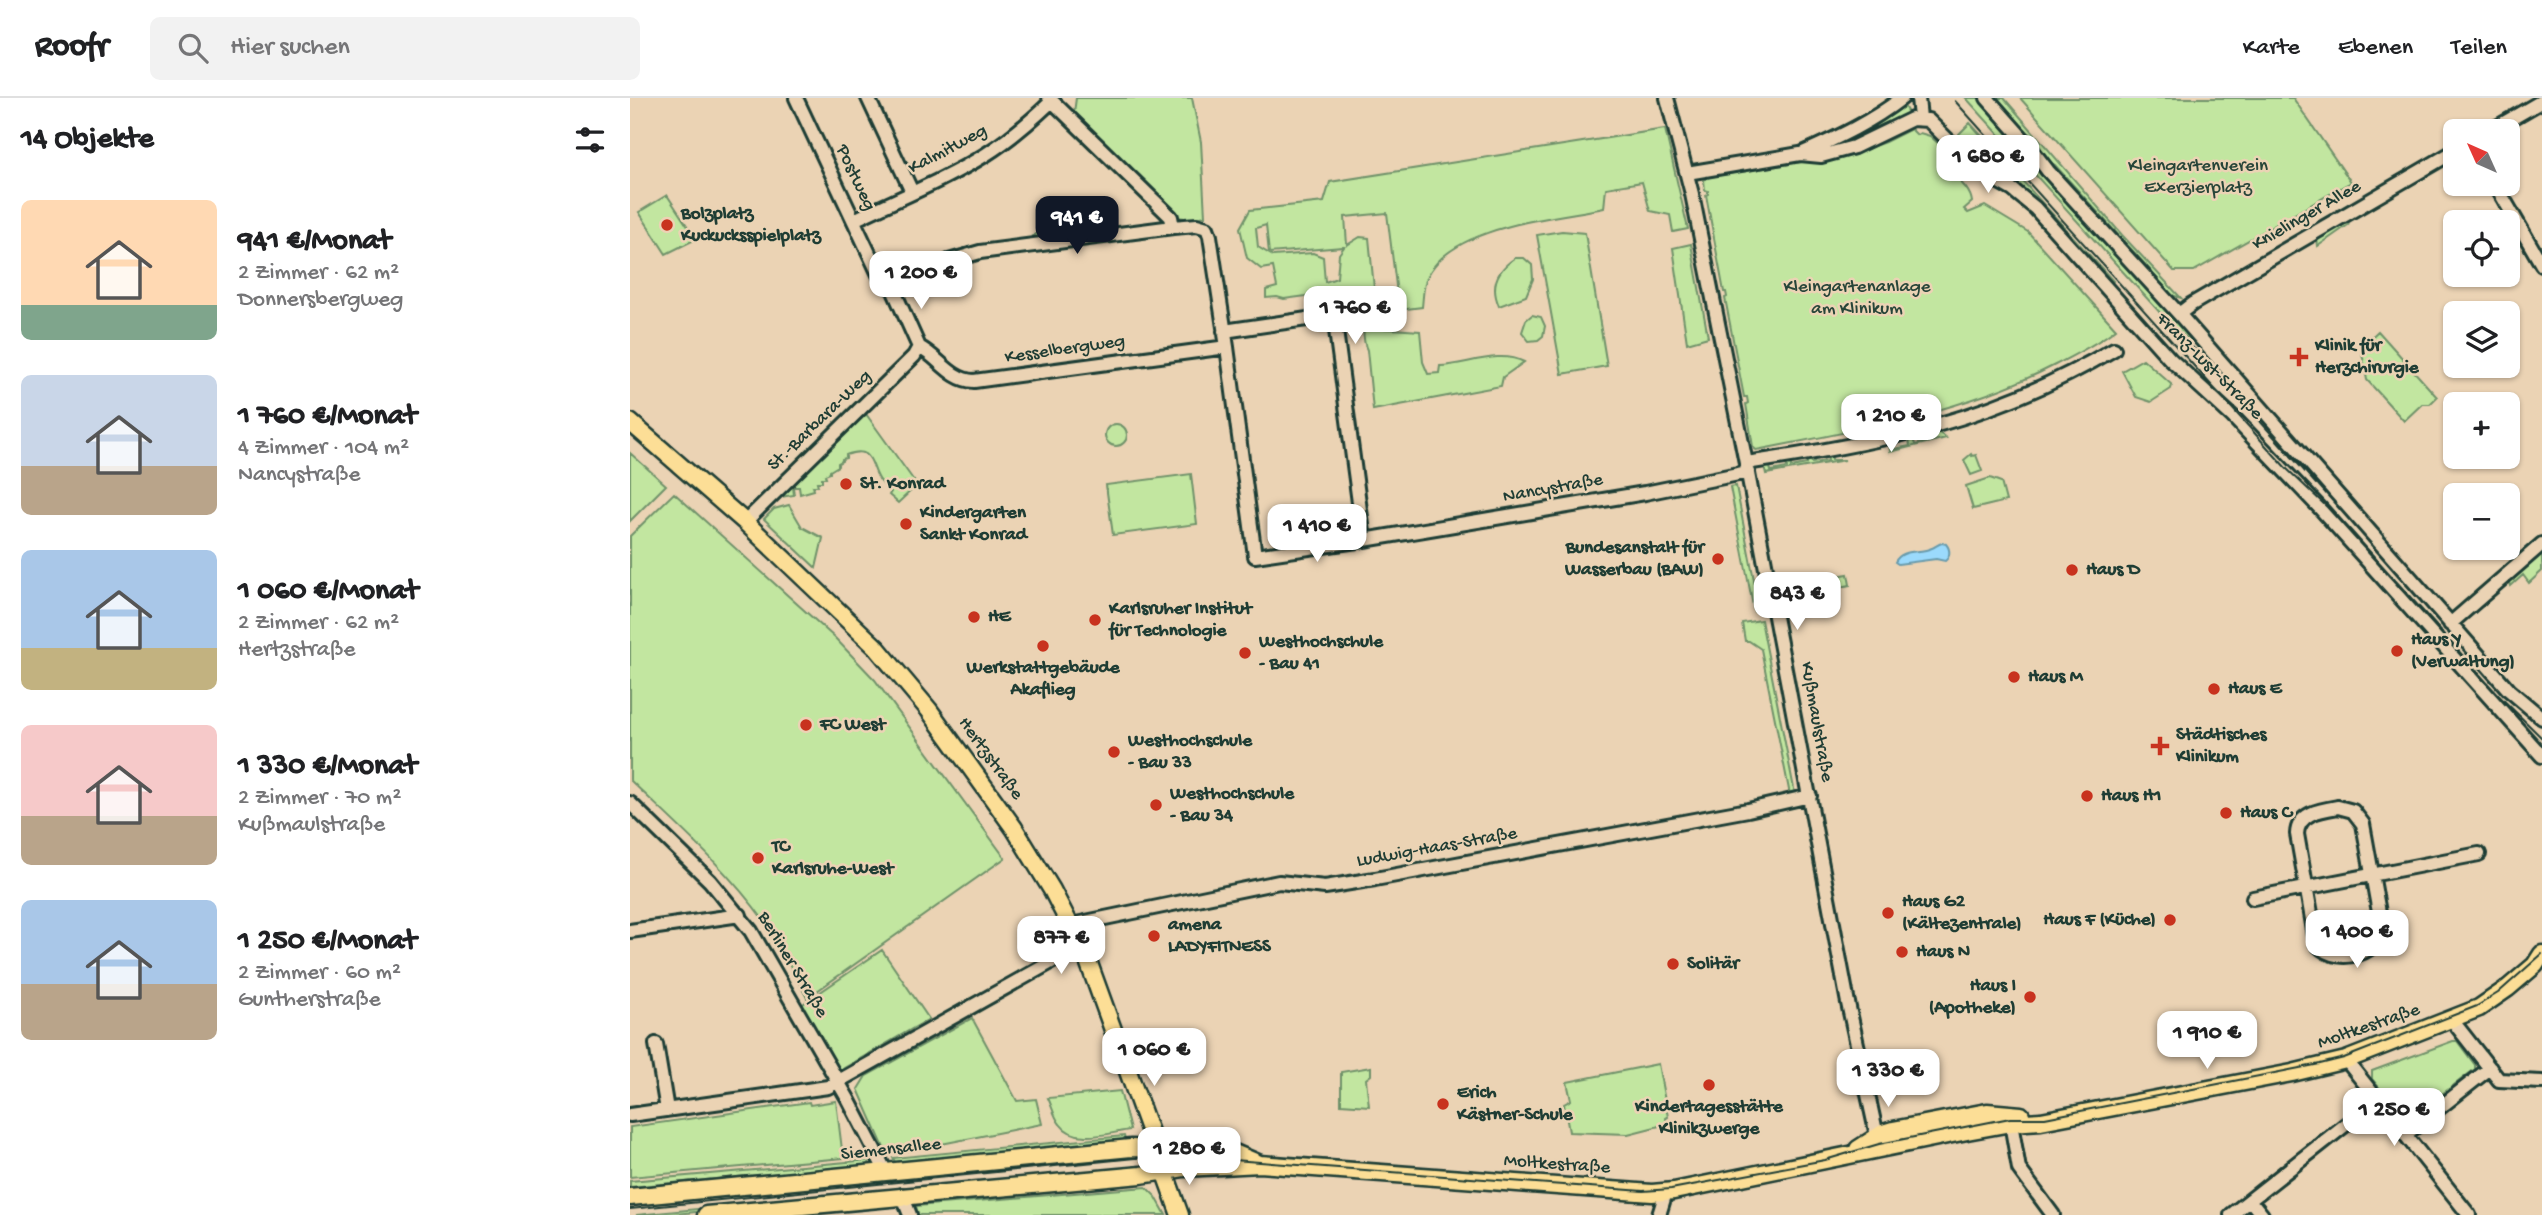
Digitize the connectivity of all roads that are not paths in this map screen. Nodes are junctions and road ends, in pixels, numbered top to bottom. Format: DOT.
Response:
graph roads {
  1 [pos="796,98"];
  2 [pos="868,98"];
  3 [pos="1667,98"];
  4 [pos="1902,98"];
  5 [pos="1918,98"];
  6 [pos="1987,98"];
  7 [pos="1053,100"];
  8 [pos="2542,101"];
  9 [pos="1920,118"];
  10 [pos="2511,119"];
  11 [pos="1800,154"];
  12 [pos="2443,158"];
  13 [pos="1687,173"];
  14 [pos="912,192"];
  15 [pos="2502,196"];
  16 [pos="853,220"];
  17 [pos="1173,227"];
  18 [pos="2542,265"];
  19 [pos="893,289"];
  20 [pos="2179,314"];
  21 [pos="1224,331"];
  22 [pos="919,346"];
  23 [pos="1227,347"];
  24 [pos="2114,349"];
  25 [pos="630,422"];
  26 [pos="1747,468"];
  27 [pos="745,522"];
  28 [pos="1364,540"];
  29 [pos="2542,544"];
  30 [pos="2450,624"];
  31 [pos="2542,718"];
  32 [pos="2542,755"];
  33 [pos="1810,796"];
  34 [pos="630,803"];
  35 [pos="2479,854"];
  36 [pos="2373,873"];
  37 [pos="2306,887"];
  38 [pos="2253,898"];
  39 [pos="740,915"];
  40 [pos="1071,925"];
  41 [pos="630,931"];
  42 [pos="1080,946"];
  43 [pos="2540,960"];
  44 [pos="2452,1020"];
  45 [pos="656,1044"];
  46 [pos="2346,1060"];
  47 [pos="2490,1068"];
  48 [pos="2478,1078"];
  49 [pos="2499,1080"];
  50 [pos="837,1082"];
  51 [pos="2542,1083"];
  52 [pos="2377,1100"];
  53 [pos="667,1110"];
  54 [pos="630,1115"];
  55 [pos="2076,1115"];
  56 [pos="2011,1124"];
  57 [pos="2405,1135"];
  58 [pos="1879,1143"];
  59 [pos="1156,1148"];
  60 [pos="1260,1164"];
  61 [pos="1163,1171"];
  62 [pos="886,1172"];
  63 [pos="1665,1192"];
  64 [pos="902,1195"];
  65 [pos="630,1197"];
  66 [pos="2250,1200"];
  67 [pos="811,1210"];
  68 [pos="706,1215"];
  69 [pos="911,1215"];
  70 [pos="1180,1215"];
  71 [pos="1659,1215"];
  72 [pos="2053,1215"];
  73 [pos="2231,1215"];
  74 [pos="2262,1215"];
  75 [pos="2469,1215"];
  1 -- 16 [label="street, Postweg"];
  2 -- 14 [label="street"];
  3 -- 13 [label="street, Kußmaulstraße"];
  4 -- 11 [label="street"];
  5 -- 9 [label="street"];
  6 -- 20 [label="street, Franz-Lust-Straße"];
  7 -- 14 [label="street, Kalmitweg"];
  7 -- 17 [label="street"];
  8 -- 10 [label="street"];
  9 -- 11 [label="street"];
  9 -- 32 [label="street, Franz-Lust-Straße"];
  11 -- 13 [label="street"];
  12 -- 20 [label="street, Knielinger Allee"];
  13 -- 26 [label="street, Kußmaulstraße"];
  14 -- 16 [label="street, Kalmitweg"];
  15 -- 18 [label="street"];
  16 -- 19 [label="street, Postweg"];
  17 -- 19 [label="street"];
  17 -- 21 [label="street, Nancystraße"];
  19 -- 22 [label="street, Postweg"];
  20 -- 30 [label="street, Franz-Lust-Straße"];
  21 -- 23 [label="street, Nancystraße"];
  21 -- 28 [label="street"];
  22 -- 23 [label="street, Kesselbergweg"];
  22 -- 27 [label="street, St.-Barbara-Weg"];
  23 -- 28 [label="street, Nancystraße"];
  24 -- 26 [label="street"];
  25 -- 27 [label="main road, Hertzstraße"];
  26 -- 28 [label="street, Nancystraße"];
  26 -- 33 [label="street, Kußmaulstraße"];
  27 -- 40 [label="main road, Hertzstraße"];
  29 -- 30 [label="street"];
  30 -- 31 [label="street, Franz-Lust-Straße"];
  33 -- 40 [label="street, Ludwig-Haas-Straße"];
  33 -- 58 [label="street, Kußmaulstraße"];
  34 -- 39 [label="street, Berliner Straße"];
  35 -- 36 [label="street"];
  36 -- 37 [label="street"];
  36 -- 37 [label="street"];
  36 -- 37 [label="street"];
  37 -- 38 [label="street"];
  39 -- 41 [label="street"];
  39 -- 50 [label="street, Berliner Straße"];
  40 -- 42 [label="main road, Hertzstraße"];
  42 -- 50 [label="street"];
  42 -- 59 [label="main road, Hertzstraße"];
  43 -- 44 [label="main road, Moltkestraße"];
  44 -- 46 [label="main road, Moltkestraße"];
  44 -- 47 [label="street"];
  45 -- 53 [label="street"];
  46 -- 52 [label="street"];
  46 -- 55 [label="main road, Moltkestraße"];
  47 -- 48 [label="street"];
  47 -- 49 [label="street"];
  48 -- 49 [label="street"];
  48 -- 57 [label="street"];
  49 -- 51 [label="street"];
  50 -- 53 [label="street"];
  50 -- 62 [label="street, Berliner Straße"];
  52 -- 57 [label="street"];
  52 -- 66 [label="street"];
  53 -- 54 [label="street"];
  55 -- 56 [label="main road, Moltkestraße"];
  55 -- 58 [label="main road, Moltkestraße"];
  56 -- 58 [label="main road, Moltkestraße"];
  56 -- 72 [label="street"];
  57 -- 75 [label="street"];
  58 -- 63 [label="main road, Moltkestraße"];
  59 -- 60 [label="main road, Moltkestraße"];
  59 -- 61 [label="main road, Hertzstraße"];
  59 -- 62 [label="main road, Siemensallee"];
  60 -- 61 [label="main road, Moltkestraße"];
  60 -- 63 [label="main road, Moltkestraße"];
  61 -- 64 [label="main road"];
  61 -- 70 [label="main road, Hertzstraße"];
  62 -- 65 [label="main road, Siemensallee"];
  63 -- 71 [label="street"];
  64 -- 67 [label="main road"];
  64 -- 69 [label="street"];
  66 -- 73 [label="street"];
  66 -- 74 [label="street"];
  67 -- 68 [label="main road"];
}
